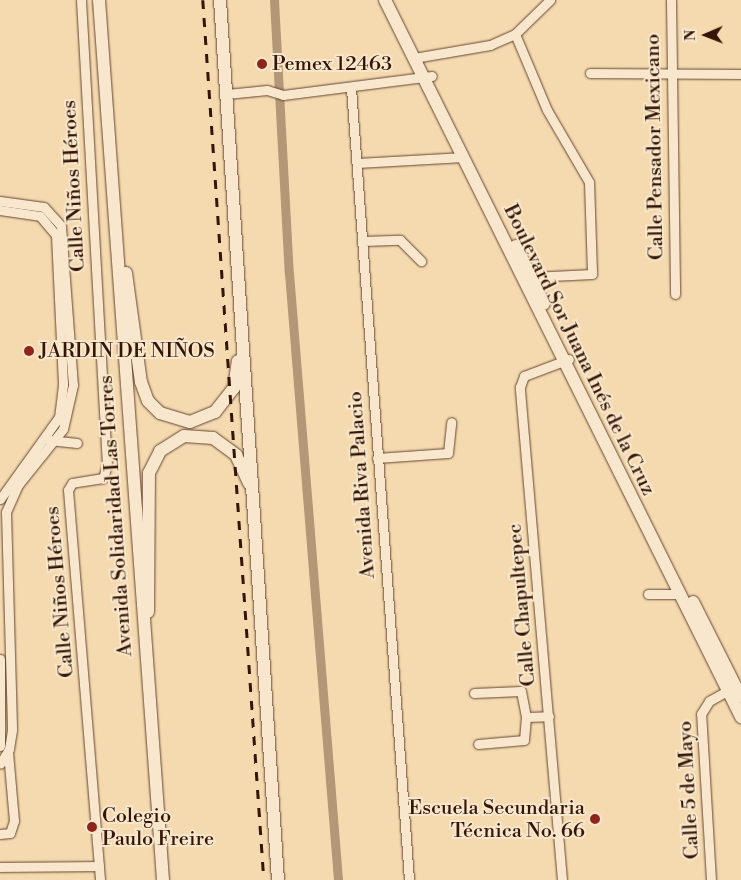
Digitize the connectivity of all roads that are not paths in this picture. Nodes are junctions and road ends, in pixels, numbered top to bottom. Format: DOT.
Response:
graph roads {
  1 [pos="81,0"];
  2 [pos="99,0"];
  3 [pos="220,0"];
  4 [pos="550,0"];
  5 [pos="670,0"];
  6 [pos="390,1"];
  7 [pos="515,34"];
  8 [pos="418,57"];
  9 [pos="670,72"];
  10 [pos="590,73"];
  11 [pos="741,74"];
  12 [pos="428,77"];
  13 [pos="351,88"];
  14 [pos="227,94"];
  15 [pos="464,157"];
  16 [pos="357,163"];
  17 [pos="0,201"];
  18 [pos="0,210"];
  19 [pos="50,216"];
  20 [pos="363,241"];
  21 [pos="118,246"];
  22 [pos="237,258"];
  23 [pos="422,261"];
  24 [pos="531,277"];
  25 [pos="675,294"];
  26 [pos="566,360"];
  27 [pos="451,422"];
  28 [pos="45,438"];
  29 [pos="54,442"];
  30 [pos="77,443"];
  31 [pos="377,458"];
  32 [pos="0,498"];
  33 [pos="254,498"];
  34 [pos="3,582"];
  35 [pos="648,594"];
  36 [pos="679,594"];
  37 [pos="0,659"];
  38 [pos="0,663"];
  39 [pos="145,679"];
  40 [pos="735,691"];
  41 [pos="6,693"];
  42 [pos="474,693"];
  43 [pos="1,716"];
  44 [pos="549,716"];
  45 [pos="526,717"];
  46 [pos="741,717"];
  47 [pos="478,744"];
  48 [pos="0,746"];
  49 [pos="8,752"];
  50 [pos="0,764"];
  51 [pos="0,834"];
  52 [pos="99,866"];
  53 [pos="0,867"];
  54 [pos="100,880"];
  55 [pos="163,880"];
  56 [pos="278,880"];
  57 [pos="409,880"];
  58 [pos="562,880"];
  59 [pos="711,880"];
  1 -- 52 [label="street, Calle Niños Héroes"];
  2 -- 21 [label="main road, Avenida Solidaridad Las Torres"];
  3 -- 14 [label="main road"];
  4 -- 7 [label="street"];
  5 -- 9 [label="street, Calle Pensador Mexicano"];
  6 -- 8 [label="main road, Boulevard Sor Juana Inés de la Cruz"];
  7 -- 8 [label="street"];
  7 -- 24 [label="street"];
  8 -- 12 [label="main road, Boulevard Sor Juana Inés de la Cruz"];
  9 -- 10 [label="street"];
  9 -- 11 [label="street"];
  9 -- 25 [label="street, Calle Pensador Mexicano"];
  12 -- 13 [label="street"];
  12 -- 15 [label="main road, Boulevard Sor Juana Inés de la Cruz"];
  12 -- 24 [label="main road, Boulevard Sor Juana Inés de la Cruz"];
  13 -- 14 [label="street"];
  13 -- 16 [label="street, Avenida Riva Palacio"];
  14 -- 22 [label="main road"];
  15 -- 16 [label="street"];
  15 -- 26 [label="main road, Boulevard Sor Juana Inés de la Cruz"];
  16 -- 20 [label="street, Avenida Riva Palacio"];
  17 -- 19 [label="street"];
  18 -- 19 [label="street"];
  19 -- 28 [label="street"];
  19 -- 29 [label="street"];
  20 -- 23 [label="street"];
  20 -- 31 [label="street, Avenida Riva Palacio"];
  21 -- 22 [label="main road"];
  21 -- 39 [label="main road, Avenida Solidaridad Las Torres"];
  22 -- 33 [label="main road"];
  24 -- 26 [label="main road, Boulevard Sor Juana Inés de la Cruz"];
  26 -- 36 [label="main road, Boulevard Sor Juana Inés de la Cruz"];
  26 -- 40 [label="main road, Boulevard Sor Juana Inés de la Cruz"];
  26 -- 44 [label="street, Calle Chapultepec"];
  27 -- 31 [label="street"];
  28 -- 29 [label="street"];
  28 -- 32 [label="street"];
  29 -- 30 [label="street"];
  29 -- 34 [label="street"];
  31 -- 57 [label="street, Avenida Riva Palacio"];
  33 -- 39 [label="main road"];
  33 -- 56 [label="main road"];
  34 -- 41 [label="street"];
  35 -- 36 [label="street"];
  36 -- 40 [label="main road, Boulevard Sor Juana Inés de la Cruz"];
  37 -- 38 [label="street"];
  38 -- 41 [label="street"];
  39 -- 55 [label="main road, Avenida Solidaridad Las Torres"];
  40 -- 46 [label="main road, Boulevard Sor Juana Inés de la Cruz"];
  40 -- 59 [label="street, Calle 5 de Mayo"];
  41 -- 43 [label="street"];
  41 -- 49 [label="street"];
  42 -- 45 [label="street"];
  43 -- 48 [label="street"];
  44 -- 45 [label="street"];
  44 -- 58 [label="street, Calle Chapultepec"];
  45 -- 47 [label="street"];
  49 -- 50 [label="street"];
  49 -- 51 [label="street"];
  52 -- 53 [label="street"];
  52 -- 54 [label="street, Calle Niños Héroes"];
}
